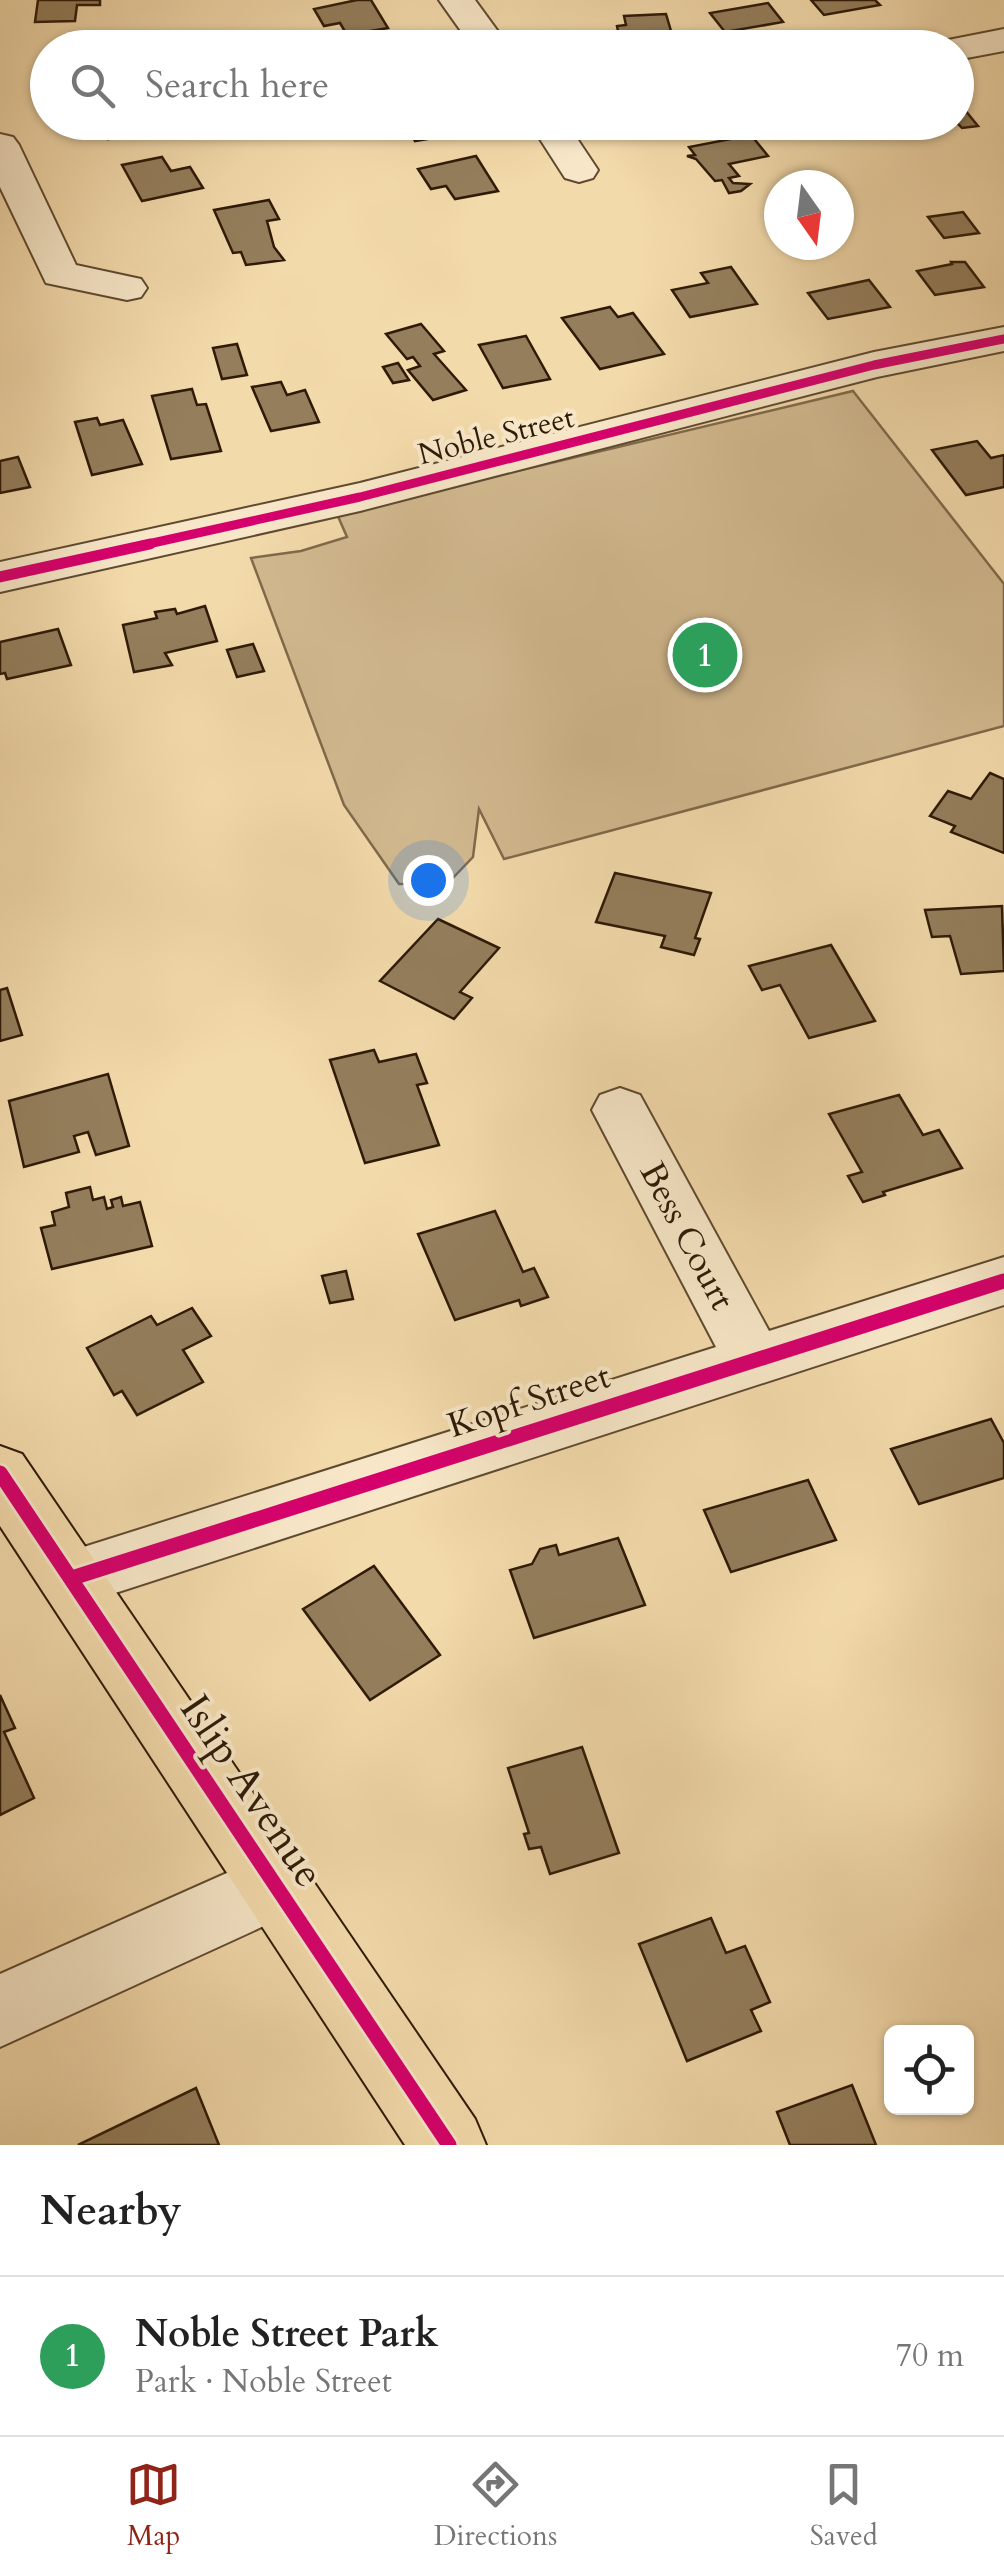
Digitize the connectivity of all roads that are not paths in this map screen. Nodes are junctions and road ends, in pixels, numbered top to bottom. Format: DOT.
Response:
graph roads {
  1 [pos="457,0"];
  2 [pos="479,30"];
  3 [pos="1004,40"];
  4 [pos="974,46"];
  5 [pos="564,140"];
  6 [pos="0,145"];
  7 [pos="580,170"];
  8 [pos="127,288"];
  9 [pos="1004,340"];
  10 [pos="0,577"];
  11 [pos="620,1110"];
  12 [pos="1004,1281"];
  13 [pos="754,1361"];
  14 [pos="0,1472"];
  15 [pos="72,1578"];
  16 [pos="276,1885"];
  17 [pos="0,2011"];
  18 [pos="449,2145"];
  1 -- 2 [label="street"];
  3 -- 4 [label="street"];
  5 -- 7 [label="street"];
  6 -- 8 [label="street"];
  9 -- 10 [label="street, Noble Street"];
  11 -- 13 [label="street, Bess Court"];
  12 -- 13 [label="street, Kopf Street"];
  13 -- 15 [label="street, Kopf Street"];
  14 -- 15 [label="main road, Islip Avenue"];
  15 -- 16 [label="main road, Islip Avenue"];
  16 -- 17 [label="street"];
  16 -- 18 [label="main road, Islip Avenue"];
}
